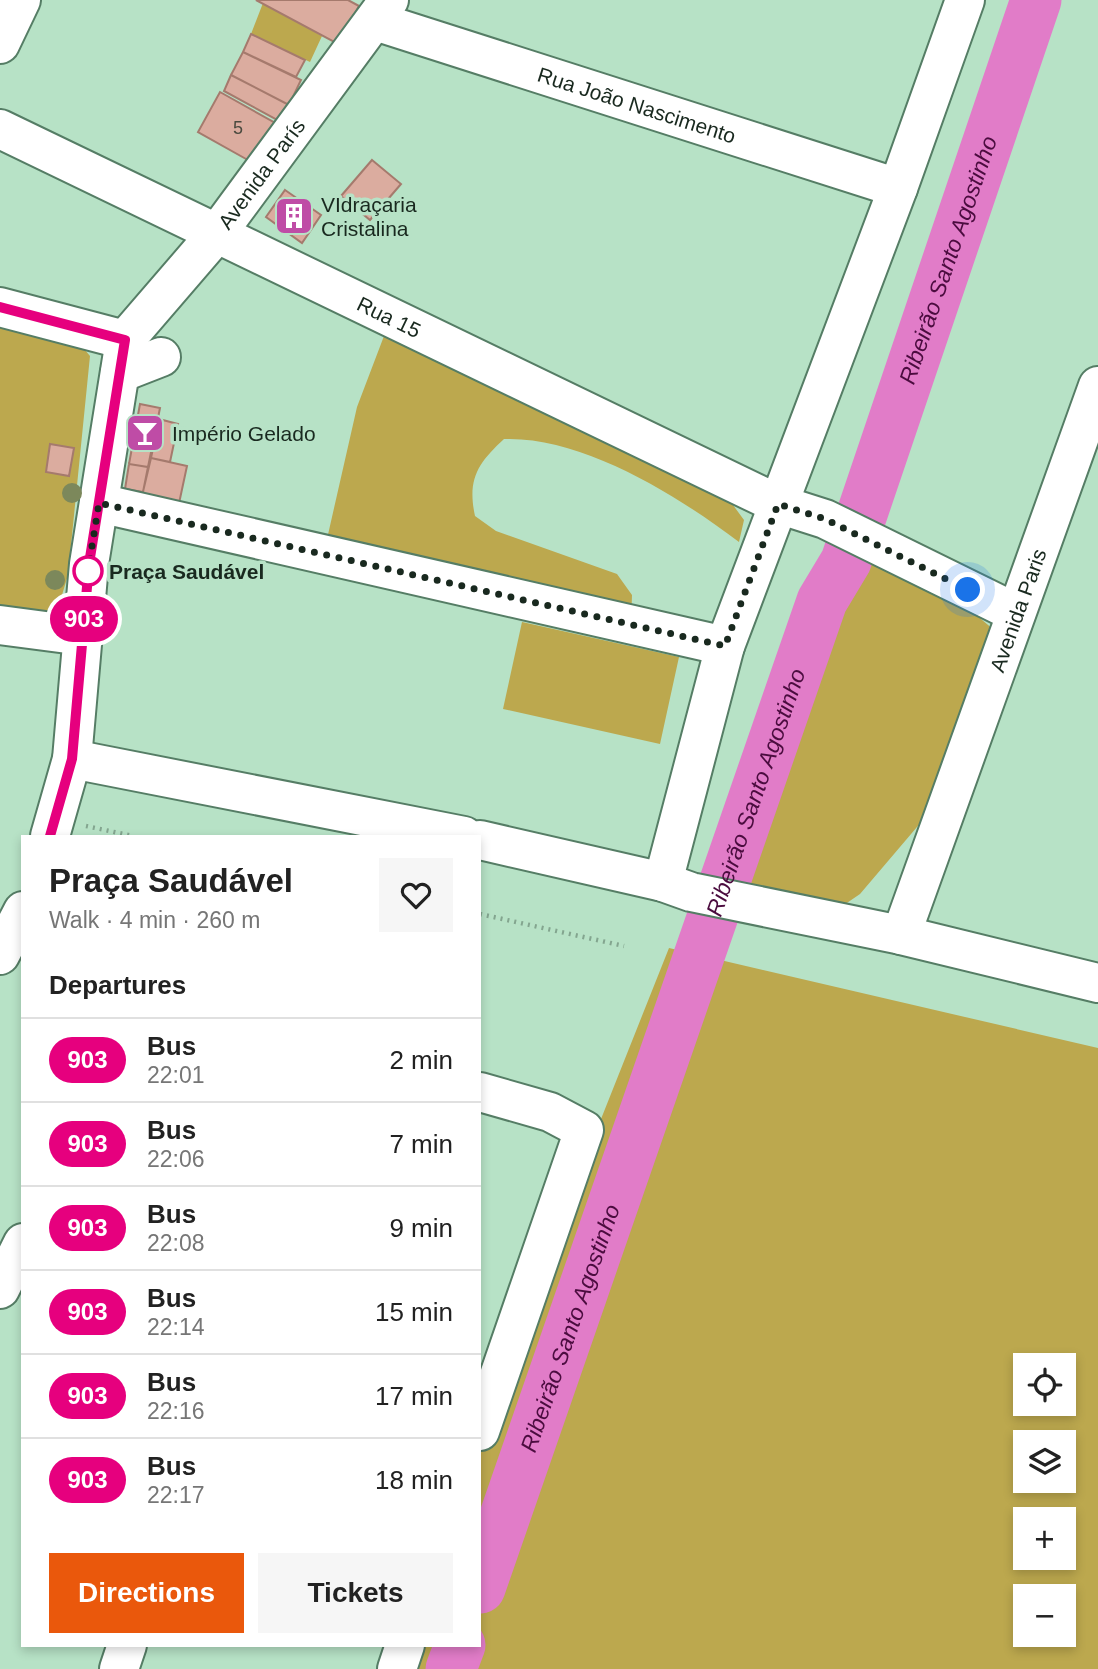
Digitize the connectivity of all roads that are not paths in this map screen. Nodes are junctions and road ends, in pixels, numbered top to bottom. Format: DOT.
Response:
graph roads {
  1 [pos="21,0"];
  2 [pos="965,0"];
  3 [pos="382,11"];
  4 [pos="0,44"];
  5 [pos="0,129"];
  6 [pos="898,188"];
  7 [pos="218,232"];
  8 [pos="0,307"];
  9 [pos="123,356"];
  10 [pos="161,357"];
  11 [pos="1098,386"];
  12 [pos="99,503"];
  13 [pos="778,504"];
  14 [pos="1016,613"];
  15 [pos="0,625"];
  16 [pos="83,636"];
  17 [pos="725,646"];
  18 [pos="72,759"];
  19 [pos="53,828"];
  20 [pos="459,835"];
  21 [pos="481,840"];
  22 [pos="677,887"];
  23 [pos="0,896"];
  24 [pos="21,909"];
  25 [pos="21,914"];
  26 [pos="901,935"];
  27 [pos="0,955"];
  28 [pos="1098,983"];
  29 [pos="481,1092"];
  30 [pos="21,1247"];
  31 [pos="0,1289"];
  32 [pos="481,1428"];
  33 [pos="126,1647"];
  34 [pos="404,1647"];
  35 [pos="119,1669"];
  36 [pos="397,1669"];
  1 -- 4 [label="street"];
  2 -- 6 [label="street"];
  3 -- 6 [label="street, Rua João Nascimento"];
  3 -- 7 [label="street, Avenida París"];
  5 -- 7 [label="street, Rua 15"];
  6 -- 13 [label="street"];
  7 -- 9 [label="street, Avenida París"];
  7 -- 13 [label="street, Rua 15"];
  8 -- 9 [label="street"];
  9 -- 10 [label="street"];
  9 -- 12 [label="street"];
  11 -- 14 [label="street, Avenida Paris"];
  12 -- 16 [label="street"];
  12 -- 17 [label="street"];
  13 -- 14 [label="street, Rua 15"];
  13 -- 17 [label="street"];
  14 -- 26 [label="street, Avenida Paris"];
  15 -- 16 [label="street"];
  16 -- 18 [label="street"];
  17 -- 22 [label="street"];
  18 -- 19 [label="street"];
  18 -- 20 [label="street"];
  21 -- 22 [label="street"];
  22 -- 26 [label="street"];
  23 -- 24 [label="street"];
  25 -- 27 [label="street"];
  26 -- 28 [label="street"];
  29 -- 32 [label="street"];
  30 -- 31 [label="street"];
  33 -- 35 [label="street"];
  34 -- 36 [label="street"];
}
